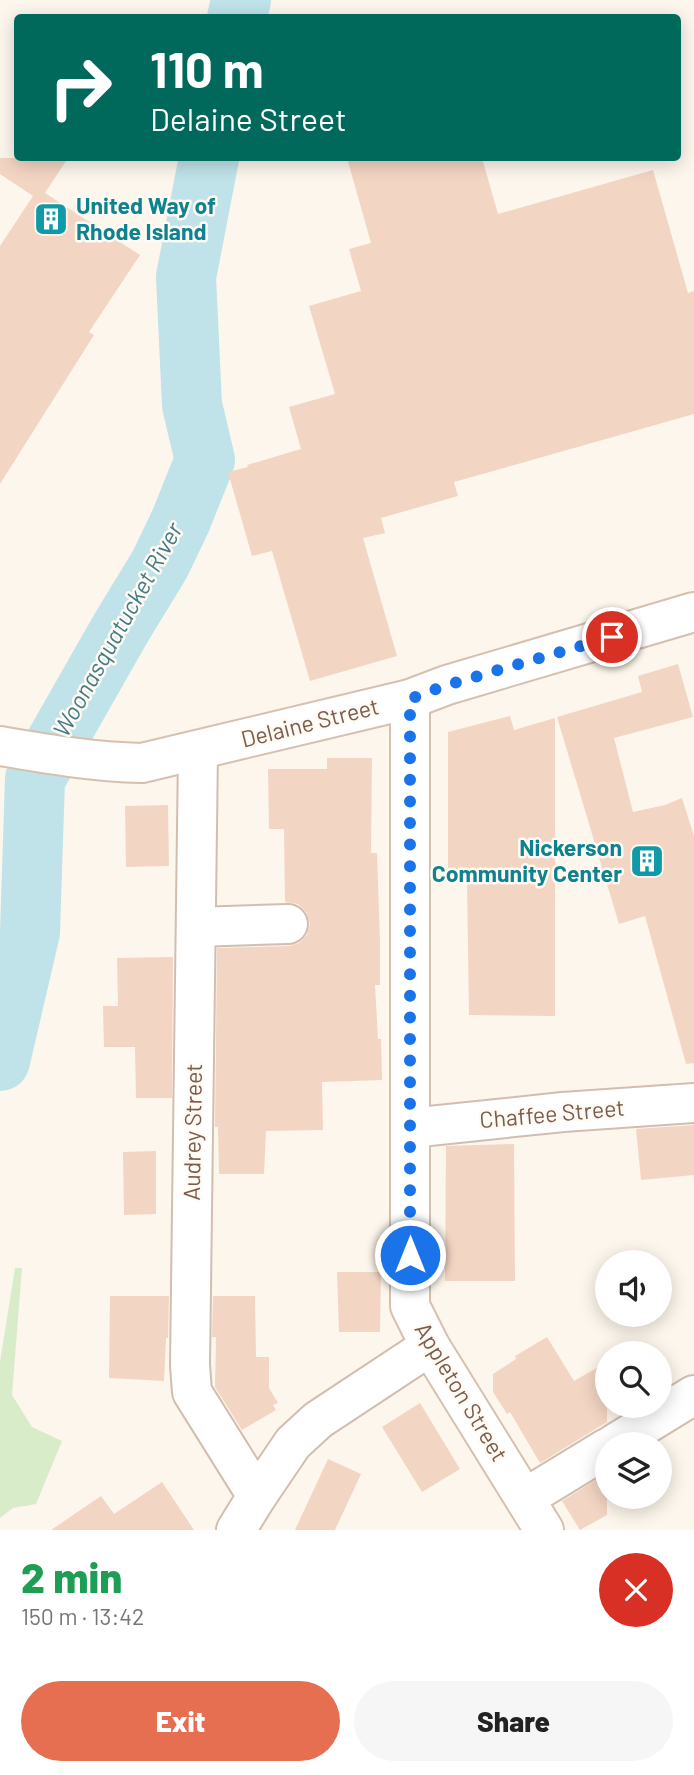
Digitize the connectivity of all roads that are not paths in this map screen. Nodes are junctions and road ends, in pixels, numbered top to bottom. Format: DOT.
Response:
graph roads {
  1 [pos="694,612"];
  2 [pos="410,699"];
  3 [pos="8,748"];
  4 [pos="198,751"];
  5 [pos="288,924"];
  6 [pos="196,927"];
  7 [pos="694,1103"];
  8 [pos="410,1128"];
  9 [pos="430,1346"];
  10 [pos="694,1395"];
  11 [pos="634,1432"];
  12 [pos="595,1455"];
  13 [pos="257,1496"];
  14 [pos="525,1498"];
  15 [pos="236,1530"];
  16 [pos="544,1530"];
  1 -- 2 [label="street, Delaine Street"];
  2 -- 4 [label="street, Delaine Street"];
  2 -- 8 [label="street, Appleton Street"];
  3 -- 4 [label="street, Delaine Street"];
  4 -- 6 [label="street, Audrey Street"];
  5 -- 6 [label="street"];
  6 -- 13 [label="street, Audrey Street"];
  7 -- 8 [label="street, Chaffee Street"];
  8 -- 9 [label="street, Appleton Street"];
  9 -- 13 [label="street"];
  9 -- 14 [label="street, Appleton Street"];
  10 -- 11 [label="street"];
  12 -- 14 [label="street"];
  13 -- 15 [label="street"];
  14 -- 16 [label="street, Appleton Street"];
}
